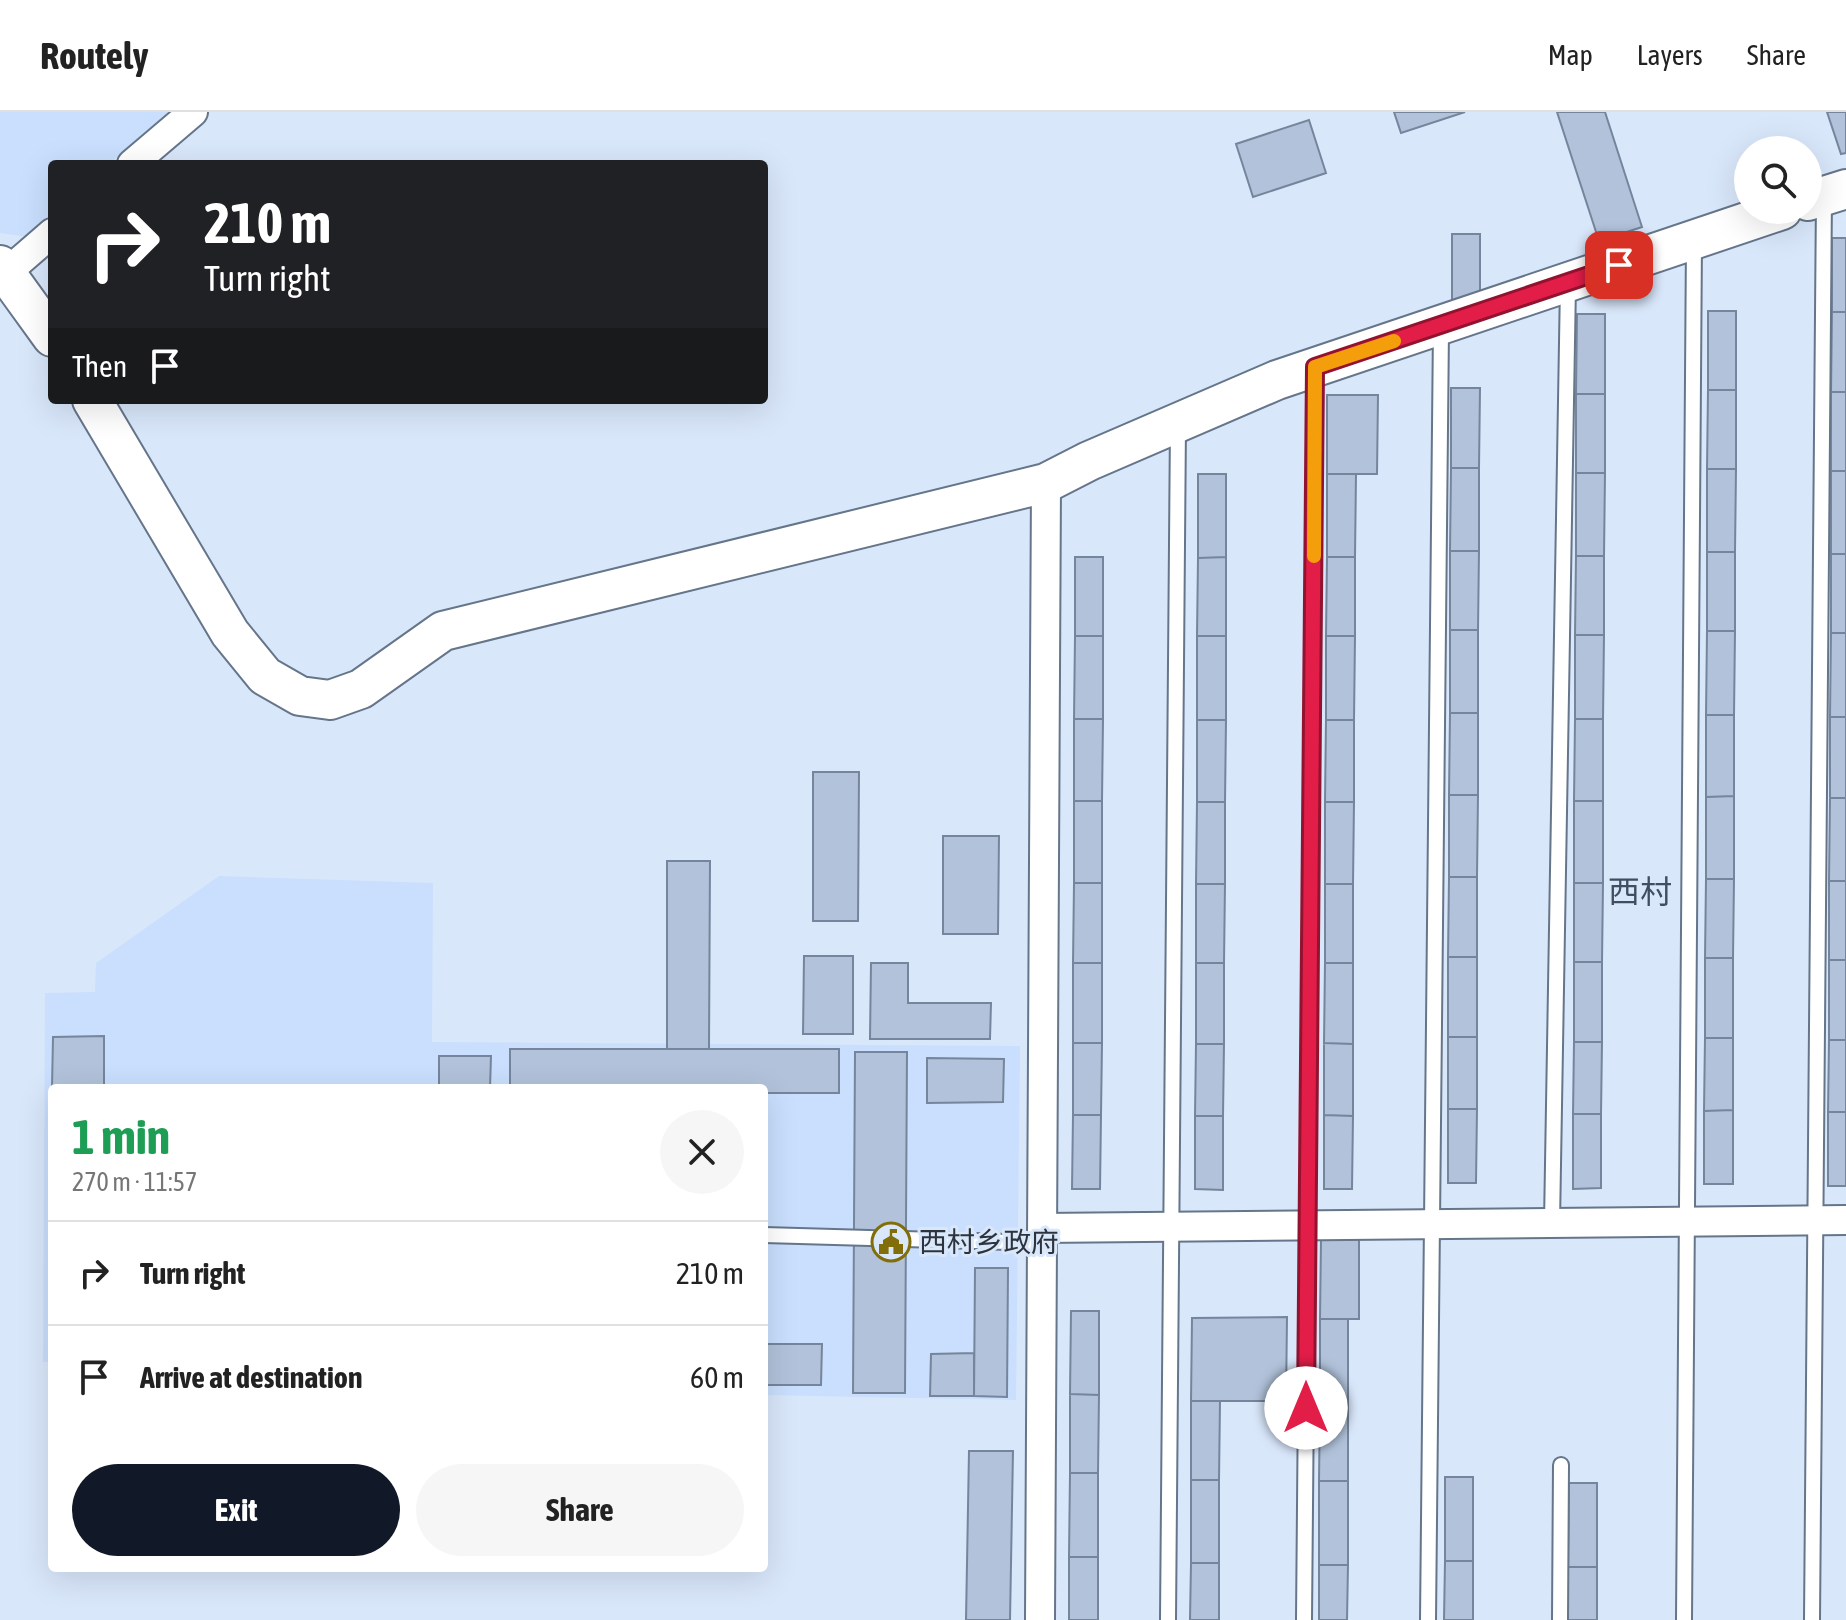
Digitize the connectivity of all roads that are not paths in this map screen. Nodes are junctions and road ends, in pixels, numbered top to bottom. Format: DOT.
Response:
graph roads {
  1 [pos="193,112"];
  2 [pos="137,160"];
  3 [pos="1826,195"];
  4 [pos="1740,224"];
  5 [pos="48,236"];
  6 [pos="1694,239"];
  7 [pos="3,269"];
  8 [pos="1568,281"];
  9 [pos="1441,325"];
  10 [pos="48,331"];
  11 [pos="1315,367"];
  12 [pos="94,404"];
  13 [pos="1178,423"];
  14 [pos="1046,483"];
  15 [pos="1815,1220"];
  16 [pos="1846,1220"];
  17 [pos="1687,1221"];
  18 [pos="1552,1223"];
  19 [pos="1432,1224"];
  20 [pos="1308,1226"];
  21 [pos="1171,1227"];
  22 [pos="768,1235"];
  23 [pos="1042,1236"];
  24 [pos="1561,1465"];
  25 [pos="1040,1620"];
  26 [pos="1168,1620"];
  27 [pos="1304,1620"];
  28 [pos="1428,1620"];
  29 [pos="1560,1620"];
  30 [pos="1684,1620"];
  31 [pos="1812,1620"];
  1 -- 2 [label="street"];
  3 -- 15 [label="lane"];
  4 -- 6 [label="street"];
  5 -- 7 [label="street"];
  6 -- 8 [label="street"];
  6 -- 17 [label="lane"];
  7 -- 10 [label="street"];
  8 -- 9 [label="street"];
  8 -- 18 [label="lane"];
  9 -- 11 [label="street"];
  9 -- 19 [label="lane"];
  11 -- 13 [label="street"];
  11 -- 20 [label="lane"];
  12 -- 14 [label="street"];
  13 -- 14 [label="street"];
  13 -- 21 [label="lane"];
  14 -- 23 [label="street"];
  15 -- 16 [label="street"];
  15 -- 17 [label="street"];
  15 -- 31 [label="lane"];
  17 -- 18 [label="street"];
  17 -- 30 [label="lane"];
  18 -- 19 [label="street"];
  19 -- 20 [label="street"];
  19 -- 28 [label="lane"];
  20 -- 21 [label="street"];
  20 -- 27 [label="lane"];
  21 -- 23 [label="street"];
  21 -- 26 [label="lane"];
  22 -- 23 [label="lane"];
  23 -- 25 [label="street"];
  24 -- 29 [label="lane"];
}
